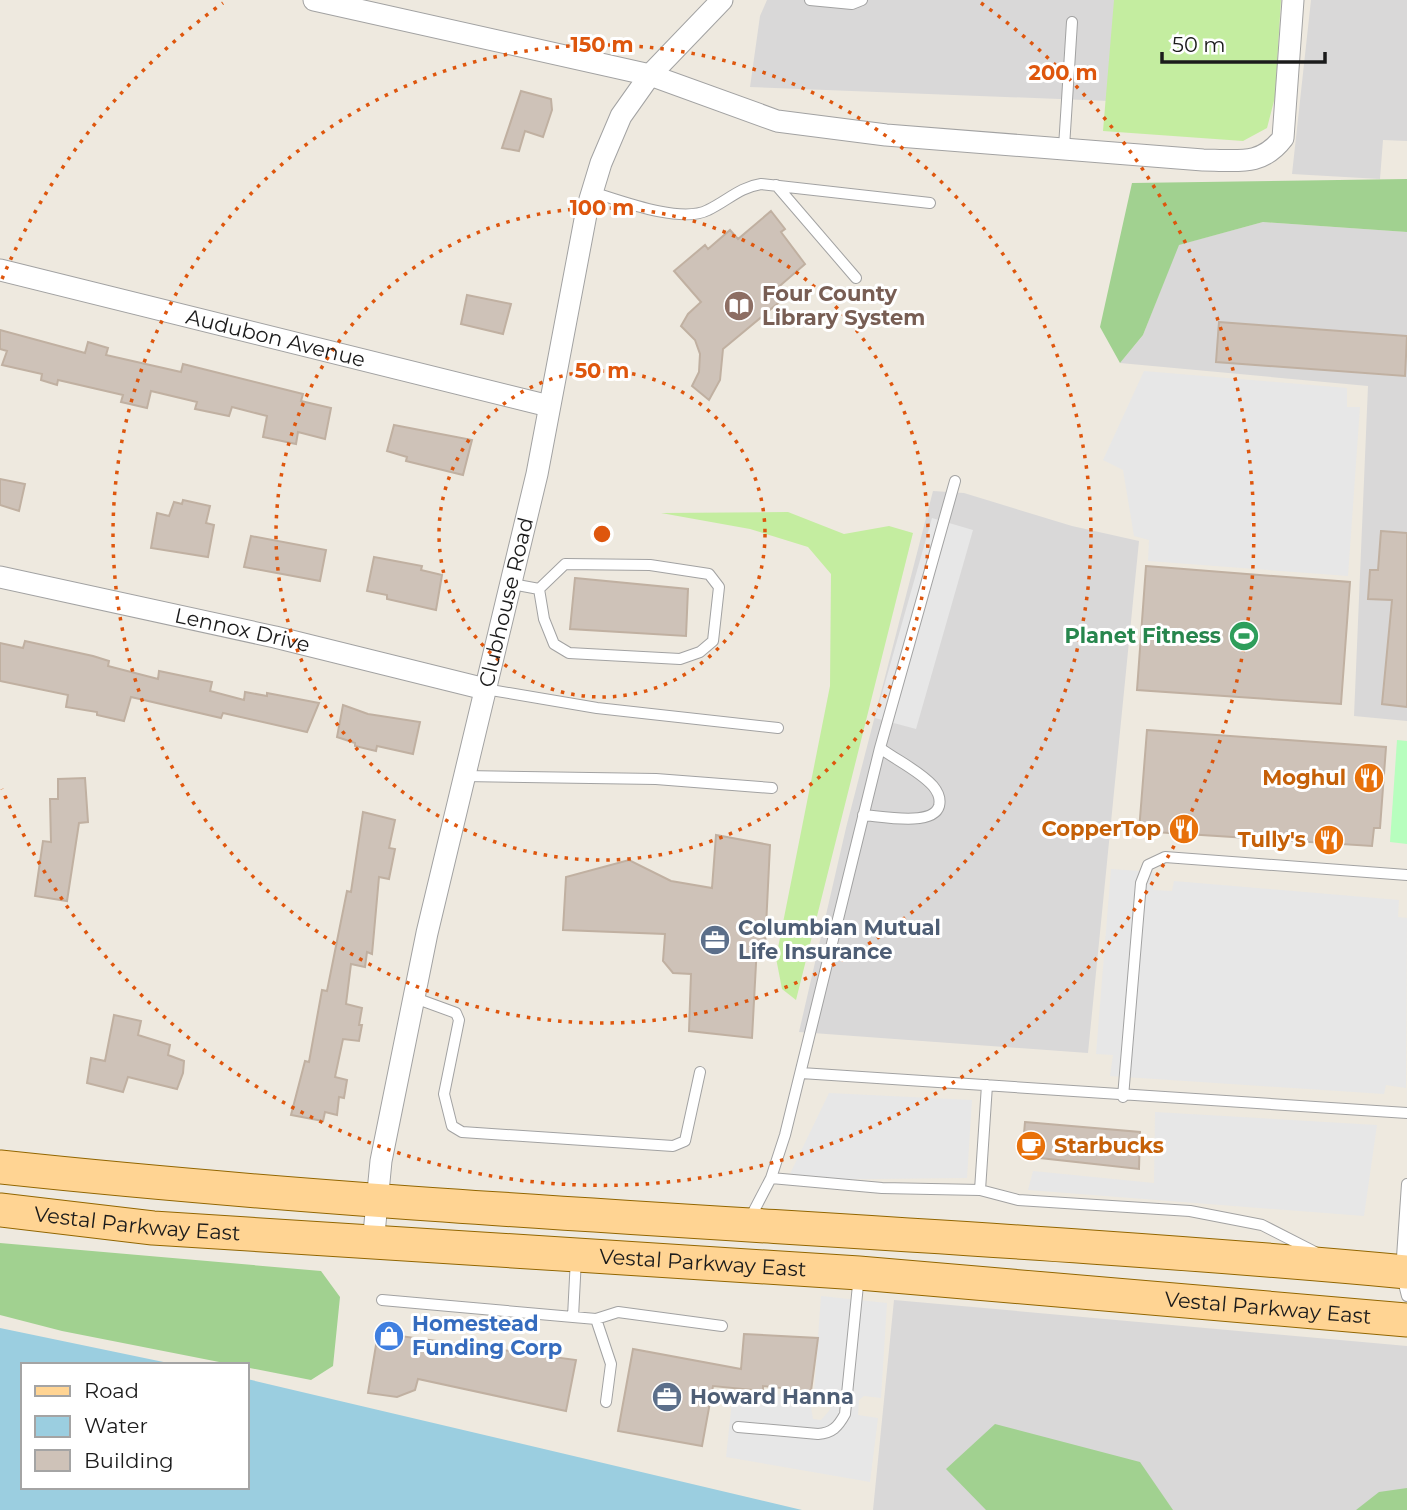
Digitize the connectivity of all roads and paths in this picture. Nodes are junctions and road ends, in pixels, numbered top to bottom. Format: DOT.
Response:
graph roads {
  1 [pos="314,0"];
  2 [pos="722,0"];
  3 [pos="810,0"];
  4 [pos="862,0"];
  5 [pos="1293,0"];
  6 [pos="1072,22"];
  7 [pos="649,75"];
  8 [pos="1064,147"];
  9 [pos="776,185"];
  10 [pos="592,192"];
  11 [pos="930,203"];
  12 [pos="0,270"];
  13 [pos="856,278"];
  14 [pos="550,406"];
  15 [pos="955,481"];
  16 [pos="0,577"];
  17 [pos="512,584"];
  18 [pos="539,589"];
  19 [pos="485,689"];
  20 [pos="778,728"];
  21 [pos="880,748"];
  22 [pos="464,776"];
  23 [pos="772,788"];
  24 [pos="863,815"];
  25 [pos="1407,875"];
  26 [pos="415,998"];
  27 [pos="700,1072"];
  28 [pos="801,1073"];
  29 [pos="987,1085"];
  30 [pos="1123,1097"];
  31 [pos="1407,1113"];
  32 [pos="0,1167"];
  33 [pos="771,1178"];
  34 [pos="1407,1184"];
  35 [pos="981,1189"];
  36 [pos="375,1202"];
  37 [pos="0,1210"];
  38 [pos="747,1222"];
  39 [pos="373,1244"];
  40 [pos="576,1255"];
  41 [pos="1346,1268"];
  42 [pos="859,1273"];
  43 [pos="1405,1280"];
  44 [pos="382,1300"];
  45 [pos="573,1317"];
  46 [pos="596,1319"];
  47 [pos="1407,1320"];
  48 [pos="722,1326"];
  49 [pos="606,1402"];
  50 [pos="738,1427"];
  1 -- 7 [label="street"];
  2 -- 7 [label="street, Clubhouse Road"];
  3 -- 4 [label="lane"];
  5 -- 8 [label="street"];
  6 -- 8 [label="lane"];
  7 -- 8 [label="street"];
  7 -- 10 [label="street, Clubhouse Road"];
  9 -- 10 [label="lane"];
  9 -- 11 [label="lane"];
  9 -- 13 [label="lane"];
  10 -- 14 [label="street, Clubhouse Road"];
  12 -- 14 [label="street, Audubon Avenue"];
  14 -- 17 [label="street, Clubhouse Road"];
  15 -- 21 [label="lane"];
  16 -- 19 [label="street, Lennox Drive"];
  17 -- 18 [label="lane"];
  17 -- 19 [label="street, Clubhouse Road"];
  18 -- 18 [label="lane"];
  19 -- 20 [label="lane"];
  19 -- 22 [label="street, Clubhouse Road"];
  21 -- 24 [label="lane"];
  21 -- 24 [label="lane"];
  22 -- 23 [label="lane"];
  22 -- 26 [label="street, Clubhouse Road"];
  24 -- 28 [label="lane"];
  25 -- 30 [label="lane"];
  26 -- 27 [label="lane"];
  26 -- 36 [label="street, Clubhouse Road"];
  28 -- 29 [label="lane"];
  28 -- 33 [label="lane"];
  29 -- 30 [label="lane"];
  29 -- 35 [label="lane"];
  30 -- 31 [label="lane"];
  32 -- 36 [label="main road, Vestal Parkway East"];
  33 -- 35 [label="lane"];
  33 -- 38 [label="lane"];
  34 -- 43 [label="lane"];
  35 -- 41 [label="lane"];
  36 -- 38 [label="main road, Vestal Parkway East"];
  36 -- 39 [label="street, Clubhouse Road"];
  37 -- 39 [label="main road, Vestal Parkway East"];
  38 -- 41 [label="main road, Vestal Parkway East"];
  39 -- 40 [label="main road, Vestal Parkway East"];
  40 -- 42 [label="main road, Vestal Parkway East"];
  40 -- 45 [label="lane"];
  41 -- 43 [label="main road, Vestal Parkway East"];
  42 -- 47 [label="main road, Vestal Parkway East"];
  42 -- 50 [label="lane"];
  44 -- 45 [label="lane"];
  45 -- 46 [label="lane"];
  46 -- 48 [label="lane"];
  46 -- 49 [label="lane"];
}
